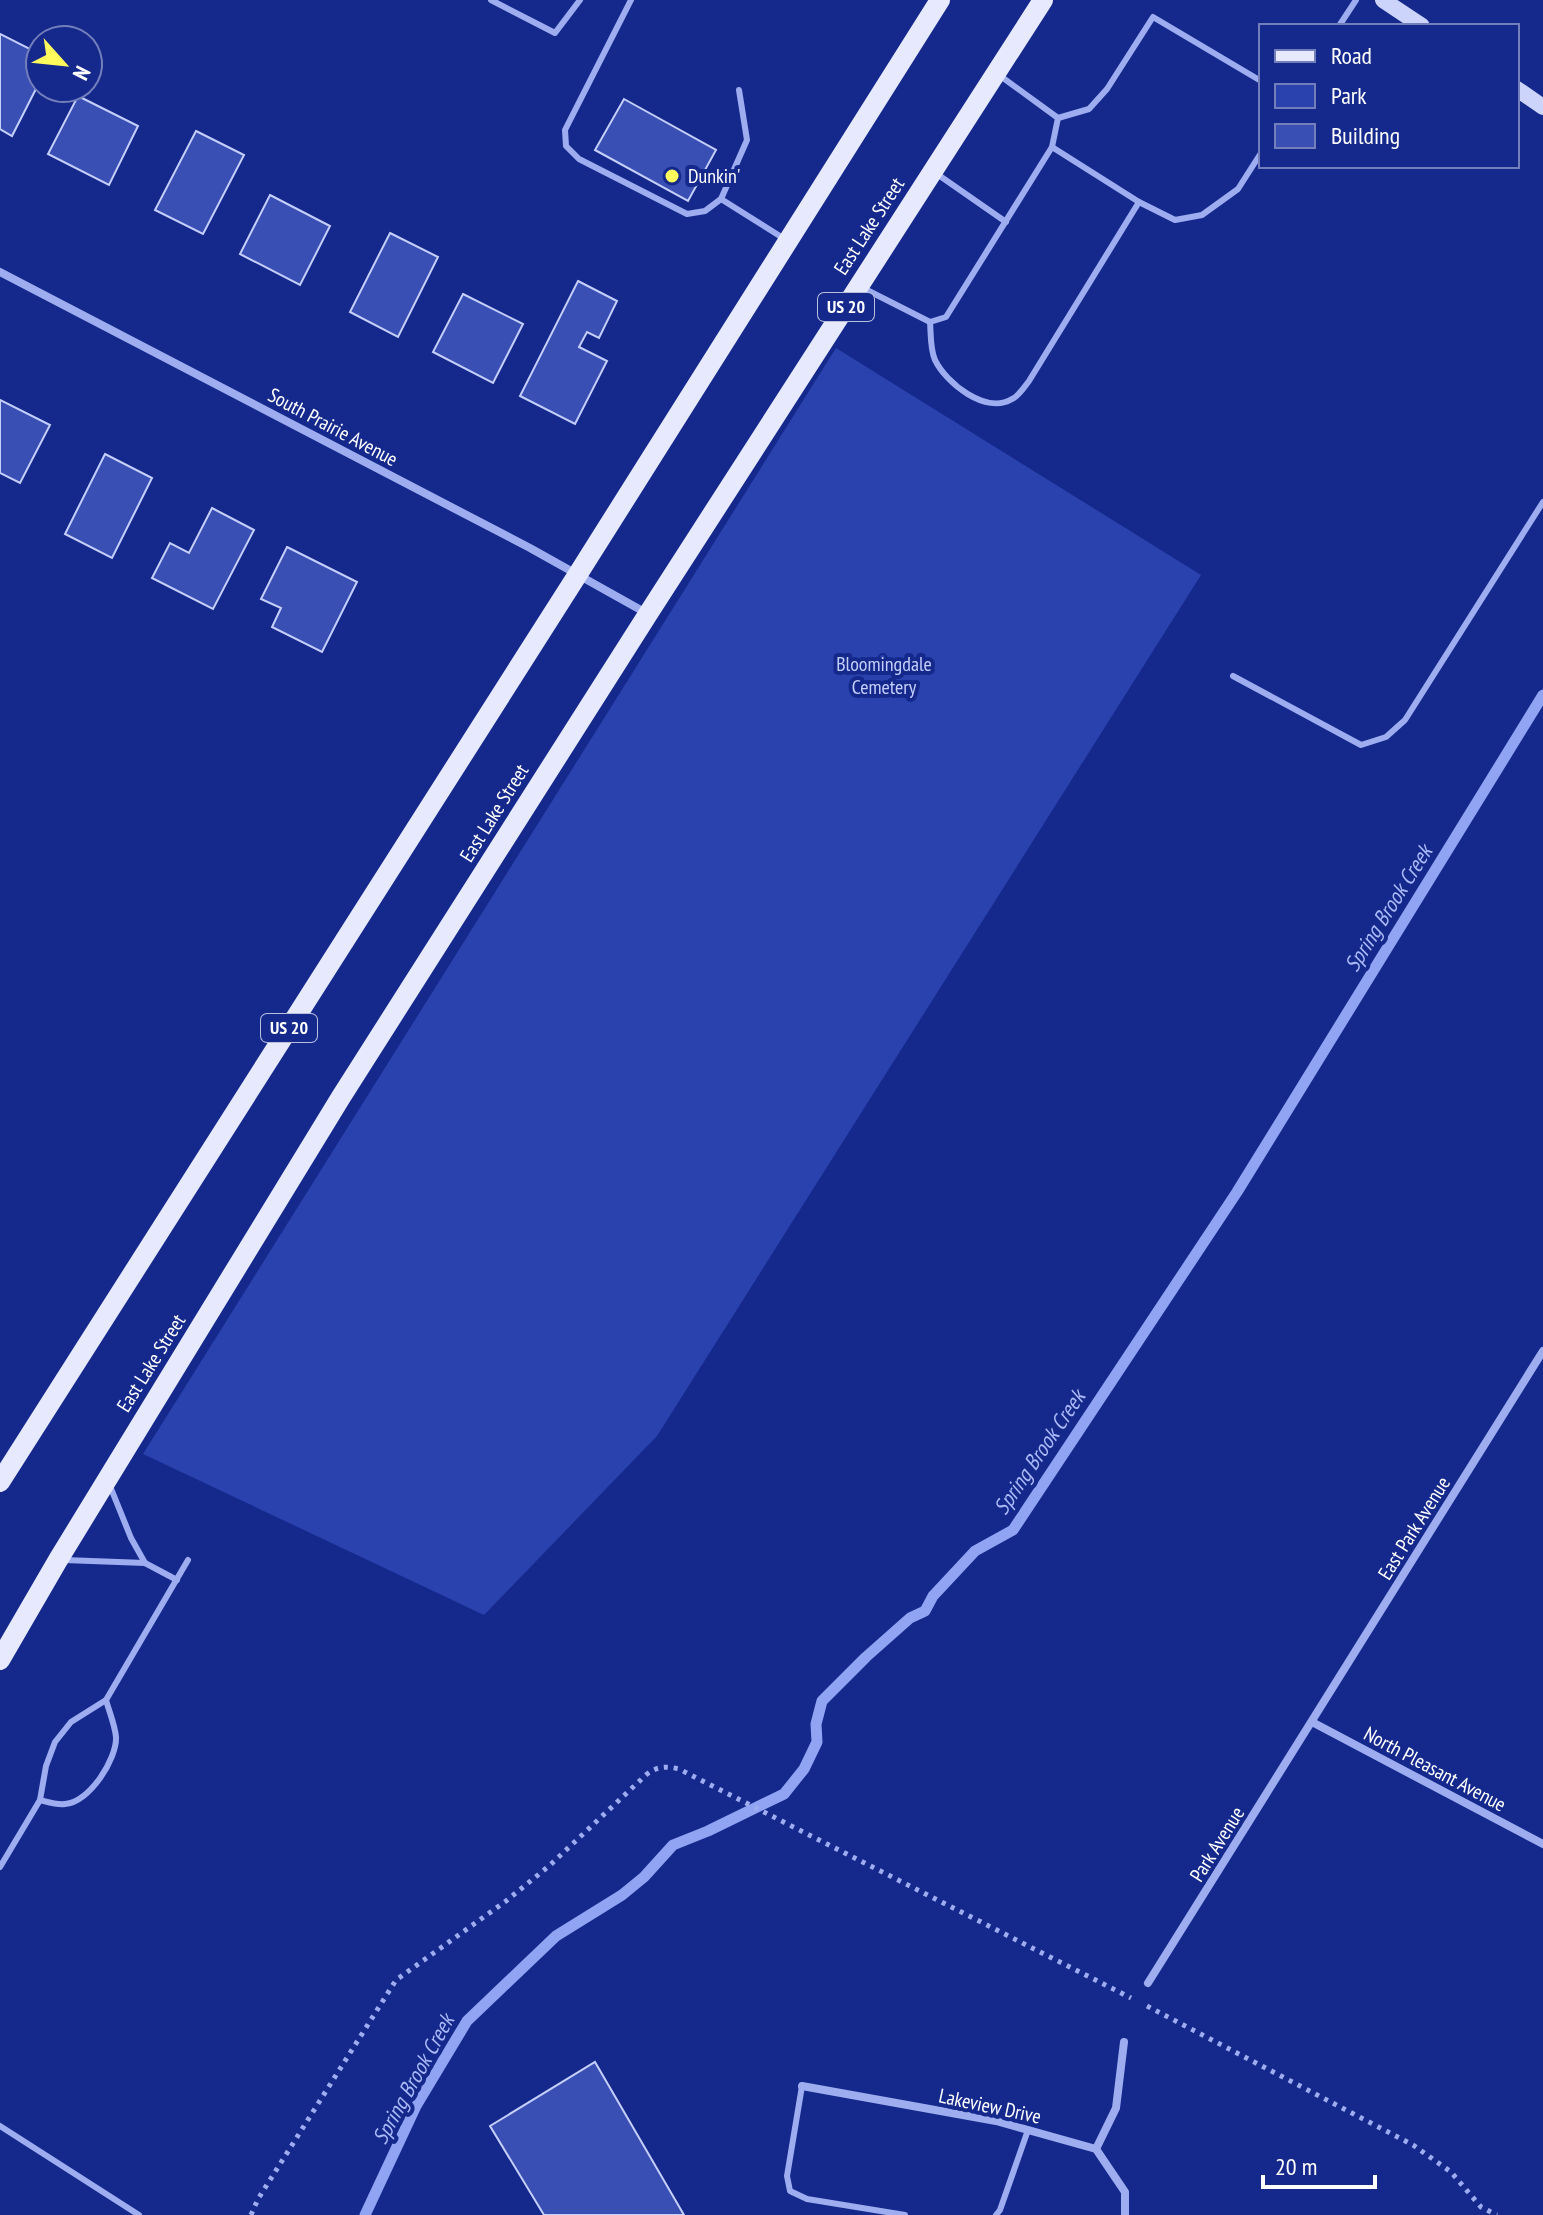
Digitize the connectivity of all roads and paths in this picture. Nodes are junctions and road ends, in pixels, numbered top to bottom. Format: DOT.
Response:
graph roads {
  1 [pos="491,0"];
  2 [pos="580,0"];
  3 [pos="631,0"];
  4 [pos="940,0"];
  5 [pos="1043,0"];
  6 [pos="1356,0"];
  7 [pos="1383,0"];
  8 [pos="1340,24"];
  9 [pos="1419,24"];
  10 [pos="996,73"];
  11 [pos="1259,80"];
  12 [pos="739,90"];
  13 [pos="1519,90"];
  14 [pos="1543,107"];
  15 [pos="1058,118"];
  16 [pos="1052,147"];
  17 [pos="1259,156"];
  18 [pos="933,171"];
  19 [pos="721,199"];
  20 [pos="1139,202"];
  21 [pos="1006,222"];
  22 [pos="788,241"];
  23 [pos="0,272"];
  24 [pos="859,286"];
  25 [pos="930,322"];
  26 [pos="1543,502"];
  27 [pos="578,574"];
  28 [pos="648,614"];
  29 [pos="1233,676"];
  30 [pos="1543,1351"];
  31 [pos="107,1479"];
  32 [pos="0,1482"];
  33 [pos="58,1560"];
  34 [pos="188,1560"];
  35 [pos="145,1563"];
  36 [pos="177,1580"];
  37 [pos="0,1660"];
  38 [pos="106,1700"];
  39 [pos="1312,1722"];
  40 [pos="40,1800"];
  41 [pos="1543,1844"];
  42 [pos="0,1867"];
  43 [pos="1148,1983"];
  44 [pos="1124,2042"];
  45 [pos="802,2086"];
  46 [pos="0,2126"];
  47 [pos="1028,2130"];
  48 [pos="1096,2149"];
  49 [pos="139,2215"];
  50 [pos="251,2215"];
  51 [pos="905,2215"];
  52 [pos="996,2215"];
  53 [pos="1125,2215"];
  54 [pos="1497,2215"];
  1 -- 2 [label="lane"];
  3 -- 19 [label="lane"];
  4 -- 22 [label="main road, US 20"];
  5 -- 10 [label="main road, East Lake Street / US 20"];
  6 -- 8 [label="lane"];
  7 -- 9 [label="street"];
  10 -- 15 [label="lane"];
  10 -- 18 [label="main road, East Lake Street / US 20"];
  11 -- 15 [label="lane"];
  12 -- 19 [label="lane"];
  13 -- 14 [label="street"];
  15 -- 16 [label="lane"];
  16 -- 20 [label="lane"];
  16 -- 21 [label="lane"];
  17 -- 20 [label="lane"];
  18 -- 21 [label="lane"];
  18 -- 24 [label="main road, East Lake Street / US 20"];
  19 -- 22 [label="lane"];
  20 -- 25 [label="lane"];
  21 -- 25 [label="lane"];
  22 -- 27 [label="main road, US 20"];
  23 -- 27 [label="street, South Prairie Avenue"];
  24 -- 25 [label="lane"];
  24 -- 28 [label="main road, East Lake Street / US 20"];
  26 -- 29 [label="lane"];
  27 -- 28 [label="street, South Prairie Avenue"];
  27 -- 32 [label="main road, US 20"];
  28 -- 31 [label="main road, East Lake Street / US 20"];
  30 -- 39 [label="street, East Park Avenue"];
  31 -- 33 [label="main road, East Lake Street / US 20"];
  31 -- 35 [label="lane"];
  33 -- 35 [label="lane"];
  33 -- 37 [label="main road, East Lake Street / US 20"];
  34 -- 36 [label="lane"];
  35 -- 36 [label="lane"];
  36 -- 38 [label="lane"];
  38 -- 40 [label="lane"];
  38 -- 40 [label="lane"];
  39 -- 41 [label="street, North Pleasant Avenue"];
  39 -- 43 [label="street, Park Avenue"];
  40 -- 42 [label="lane"];
  44 -- 48 [label="street"];
  45 -- 47 [label="street, Lakeview Drive"];
  45 -- 51 [label="lane"];
  46 -- 49 [label="lane"];
  47 -- 48 [label="street, Lakeview Drive"];
  47 -- 52 [label="lane"];
  48 -- 53 [label="street"];
  50 -- 54 [label="path"];
}
